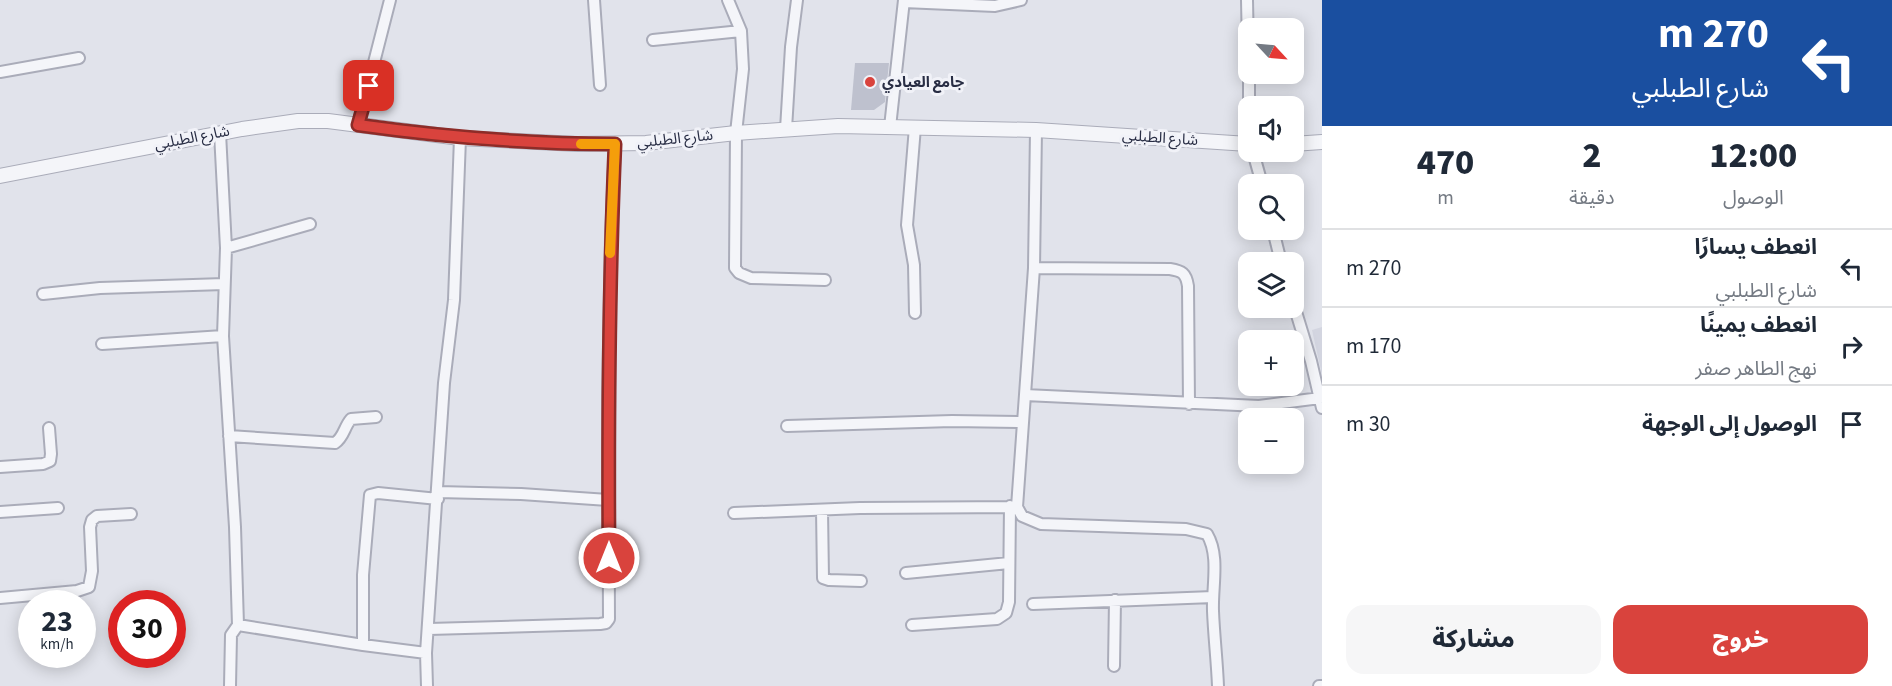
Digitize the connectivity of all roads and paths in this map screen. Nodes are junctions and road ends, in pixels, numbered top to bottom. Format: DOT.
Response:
graph roads {
  1 [pos="390,0"];
  2 [pos="594,0"];
  3 [pos="728,0"];
  4 [pos="797,0"];
  5 [pos="1022,0"];
  6 [pos="1247,0"];
  7 [pos="904,1"];
  8 [pos="1247,18"];
  9 [pos="741,31"];
  10 [pos="653,40"];
  11 [pos="79,58"];
  12 [pos="0,72"];
  13 [pos="600,85"];
  14 [pos="358,125"];
  15 [pos="890,127"];
  16 [pos="915,127"];
  17 [pos="786,129"];
  18 [pos="1036,130"];
  19 [pos="220,133"];
  20 [pos="736,133"];
  21 [pos="460,138"];
  22 [pos="1320,142"];
  23 [pos="1238,143"];
  24 [pos="1304,143"];
  25 [pos="615,144"];
  26 [pos="0,176"];
  27 [pos="310,224"];
  28 [pos="226,248"];
  29 [pos="1034,268"];
  30 [pos="825,280"];
  31 [pos="224,284"];
  32 [pos="43,294"];
  33 [pos="915,313"];
  34 [pos="1297,318"];
  35 [pos="223,336"];
  36 [pos="102,344"];
  37 [pos="1025,395"];
  38 [pos="1321,403"];
  39 [pos="1189,404"];
  40 [pos="376,417"];
  41 [pos="1023,422"];
  42 [pos="787,426"];
  43 [pos="49,428"];
  44 [pos="229,436"];
  45 [pos="0,467"];
  46 [pos="438,496"];
  47 [pos="608,500"];
  48 [pos="1013,506"];
  49 [pos="58,508"];
  50 [pos="822,510"];
  51 [pos="0,512"];
  52 [pos="734,513"];
  53 [pos="131,514"];
  54 [pos="1009,563"];
  55 [pos="906,573"];
  56 [pos="861,581"];
  57 [pos="1213,597"];
  58 [pos="0,598"];
  59 [pos="1115,600"];
  60 [pos="1033,604"];
  61 [pos="238,625"];
  62 [pos="912,625"];
  63 [pos="429,629"];
  64 [pos="363,645"];
  65 [pos="426,653"];
  66 [pos="1114,666"];
  67 [pos="230,686"];
  68 [pos="427,686"];
  69 [pos="1218,686"];
  1 -- 14 [label="street"];
  2 -- 13 [label="street"];
  3 -- 9 [label="street"];
  4 -- 17 [label="street"];
  5 -- 7 [label="street"];
  6 -- 8 [label="street"];
  7 -- 15 [label="street"];
  9 -- 10 [label="street"];
  9 -- 20 [label="street"];
  11 -- 12 [label="street"];
  14 -- 19 [label="street, شارع الطبلبي"];
  14 -- 21 [label="street, شارع الطبلبي"];
  15 -- 16 [label="street, شارع الطبلبي"];
  15 -- 17 [label="street, شارع الطبلبي"];
  16 -- 18 [label="street, شارع الطبلبي"];
  16 -- 33 [label="street"];
  17 -- 20 [label="street, شارع الطبلبي"];
  18 -- 23 [label="street, شارع الطبلبي"];
  18 -- 29 [label="street"];
  19 -- 26 [label="street, شارع الطبلبي"];
  19 -- 28 [label="street"];
  20 -- 25 [label="street, شارع الطبلبي"];
  20 -- 30 [label="street"];
  21 -- 25 [label="street, شارع الطبلبي"];
  21 -- 46 [label="street"];
  22 -- 24 [label="street"];
  25 -- 47 [label="street"];
  27 -- 28 [label="street"];
  28 -- 31 [label="street"];
  29 -- 37 [label="street"];
  29 -- 39 [label="street"];
  31 -- 32 [label="street"];
  31 -- 35 [label="street"];
  34 -- 38 [label="street"];
  35 -- 36 [label="street"];
  35 -- 44 [label="street"];
  37 -- 39 [label="street"];
  37 -- 41 [label="street"];
  38 -- 39 [label="street"];
  40 -- 44 [label="street"];
  41 -- 42 [label="street"];
  41 -- 48 [label="street"];
  43 -- 45 [label="street"];
  44 -- 61 [label="street"];
  46 -- 47 [label="street"];
  46 -- 63 [label="street"];
  46 -- 64 [label="street"];
  47 -- 63 [label="street"];
  48 -- 50 [label="street"];
  48 -- 54 [label="street"];
  48 -- 57 [label="street"];
  49 -- 51 [label="street"];
  50 -- 52 [label="street"];
  50 -- 56 [label="street"];
  53 -- 58 [label="street"];
  54 -- 55 [label="street"];
  54 -- 62 [label="street"];
  57 -- 59 [label="street"];
  57 -- 69 [label="street"];
  59 -- 60 [label="street"];
  59 -- 66 [label="street"];
  61 -- 64 [label="street"];
  61 -- 67 [label="street"];
  63 -- 65 [label="street"];
  64 -- 65 [label="street"];
  65 -- 68 [label="street"];
}
